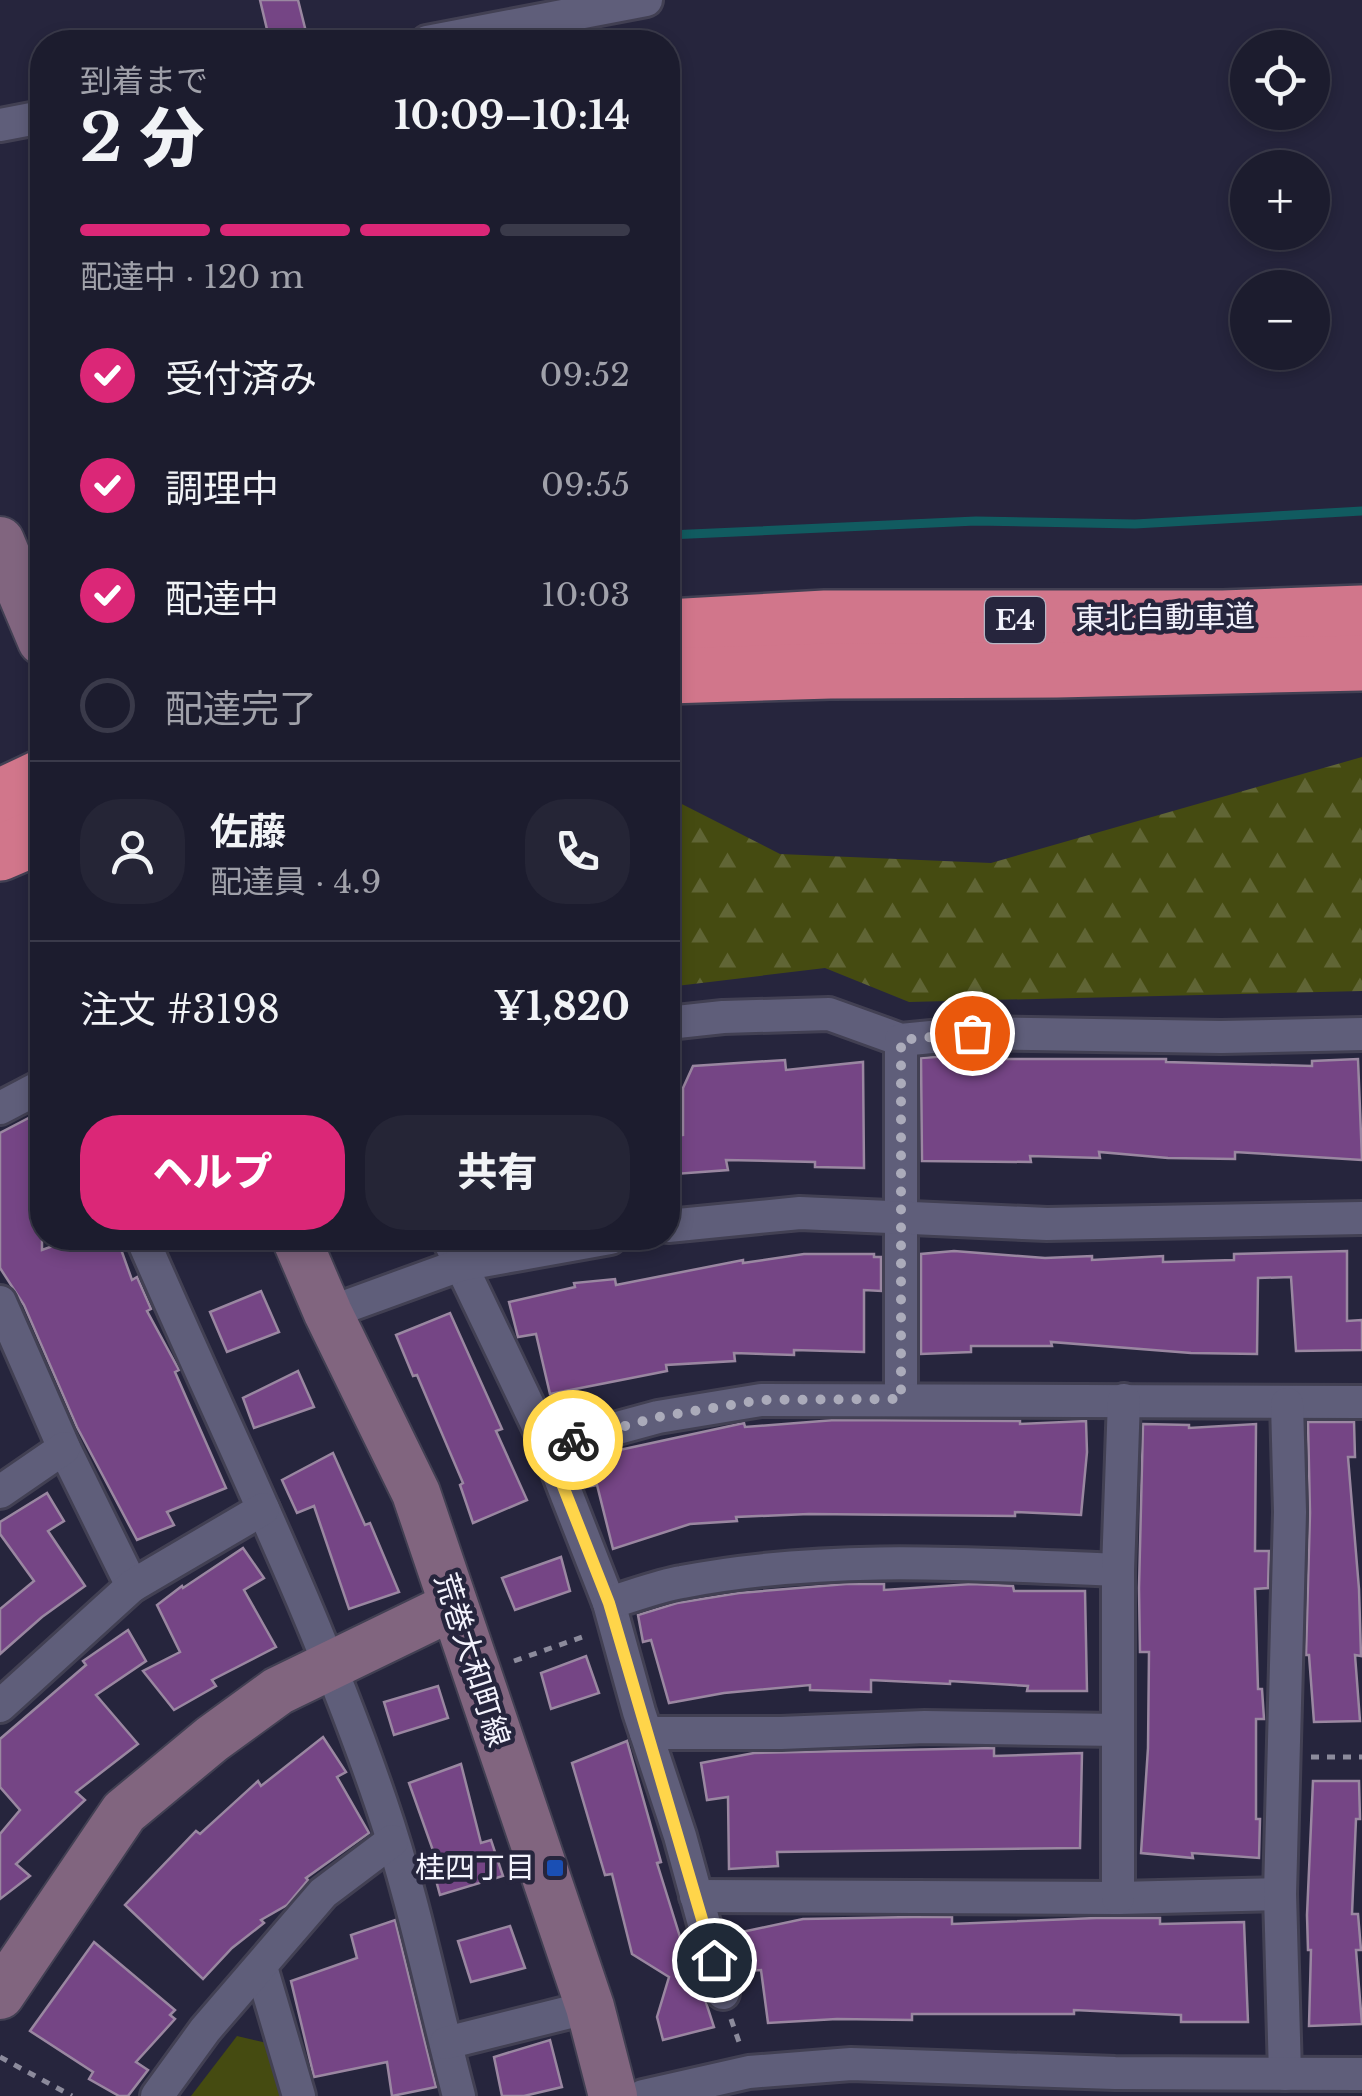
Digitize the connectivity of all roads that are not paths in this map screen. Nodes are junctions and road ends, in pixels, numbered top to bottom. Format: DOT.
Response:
graph roads {
  1 [pos="646,0"];
  2 [pos="489,30"];
  3 [pos="30,119"];
  4 [pos="0,125"];
  5 [pos="0,541"];
  6 [pos="30,611"];
  7 [pos="1362,613"];
  8 [pos="680,626"];
  9 [pos="1362,664"];
  10 [pos="680,676"];
  11 [pos="30,782"];
  12 [pos="0,796"];
  13 [pos="30,841"];
  14 [pos="0,853"];
  15 [pos="680,1021"];
  16 [pos="1362,1034"];
  17 [pos="901,1040"];
  18 [pos="30,1092"];
  19 [pos="0,1108"];
  20 [pos="900,1215"];
  21 [pos="1362,1218"];
  22 [pos="680,1225"];
  23 [pos="147,1250"];
  24 [pos="301,1250"];
  25 [pos="454,1251"];
  26 [pos="0,1302"];
  27 [pos="328,1313"];
  28 [pos="901,1399"];
  29 [pos="1124,1400"];
  30 [pos="1362,1402"];
  31 [pos="1287,1404"];
  32 [pos="64,1448"];
  33 [pos="548,1448"];
  34 [pos="0,1492"];
  35 [pos="263,1509"];
  36 [pos="1118,1570"];
  37 [pos="132,1586"];
  38 [pos="454,1606"];
  39 [pos="612,1614"];
  40 [pos="330,1667"];
  41 [pos="0,1706"];
  42 [pos="1118,1730"];
  43 [pos="646,1733"];
  44 [pos="392,1841"];
  45 [pos="1280,1894"];
  46 [pos="696,1896"];
  47 [pos="1118,1898"];
  48 [pos="261,1967"];
  49 [pos="722,1993"];
  50 [pos="0,1995"];
  51 [pos="590,2006"];
  52 [pos="446,2043"];
  53 [pos="1286,2074"];
  54 [pos="1362,2074"];
  55 [pos="752,2084"];
  56 [pos="1115,2085"];
  57 [pos="158,2096"];
  58 [pos="300,2096"];
  59 [pos="460,2096"];
  60 [pos="613,2096"];
  61 [pos="643,2096"];
  1 -- 2 [label="street"];
  3 -- 4 [label="street"];
  5 -- 6 [label="street"];
  7 -- 8 [label="highway, 東北自動車道 / E4"];
  9 -- 10 [label="highway, 東北自動車道 / E4"];
  11 -- 12 [label="highway"];
  13 -- 14 [label="highway"];
  15 -- 17 [label="street"];
  16 -- 17 [label="street"];
  17 -- 20 [label="street"];
  18 -- 19 [label="street"];
  20 -- 21 [label="street"];
  20 -- 22 [label="street"];
  20 -- 28 [label="street"];
  23 -- 35 [label="street"];
  24 -- 27 [label="street, 荒巻大和町線"];
  25 -- 27 [label="street"];
  25 -- 33 [label="street"];
  26 -- 32 [label="street"];
  27 -- 38 [label="street, 荒巻大和町線"];
  28 -- 29 [label="street"];
  28 -- 33 [label="street"];
  29 -- 31 [label="street"];
  29 -- 36 [label="street"];
  30 -- 31 [label="street"];
  31 -- 45 [label="street"];
  32 -- 34 [label="street"];
  32 -- 37 [label="street"];
  33 -- 39 [label="street"];
  35 -- 37 [label="street"];
  35 -- 40 [label="street"];
  36 -- 39 [label="street"];
  36 -- 42 [label="street"];
  37 -- 41 [label="street"];
  38 -- 40 [label="street"];
  38 -- 51 [label="street, 荒巻大和町線"];
  39 -- 43 [label="street"];
  40 -- 44 [label="street"];
  40 -- 50 [label="street"];
  42 -- 43 [label="street"];
  42 -- 47 [label="street"];
  43 -- 46 [label="street"];
  44 -- 48 [label="street"];
  44 -- 52 [label="street"];
  45 -- 47 [label="street"];
  45 -- 53 [label="street"];
  46 -- 47 [label="street"];
  46 -- 49 [label="street"];
  48 -- 57 [label="street"];
  48 -- 58 [label="street"];
  51 -- 52 [label="street"];
  51 -- 60 [label="street, 荒巻大和町線"];
  52 -- 59 [label="street"];
  53 -- 54 [label="street"];
  53 -- 56 [label="street"];
  55 -- 56 [label="street"];
  55 -- 61 [label="street"];
}
